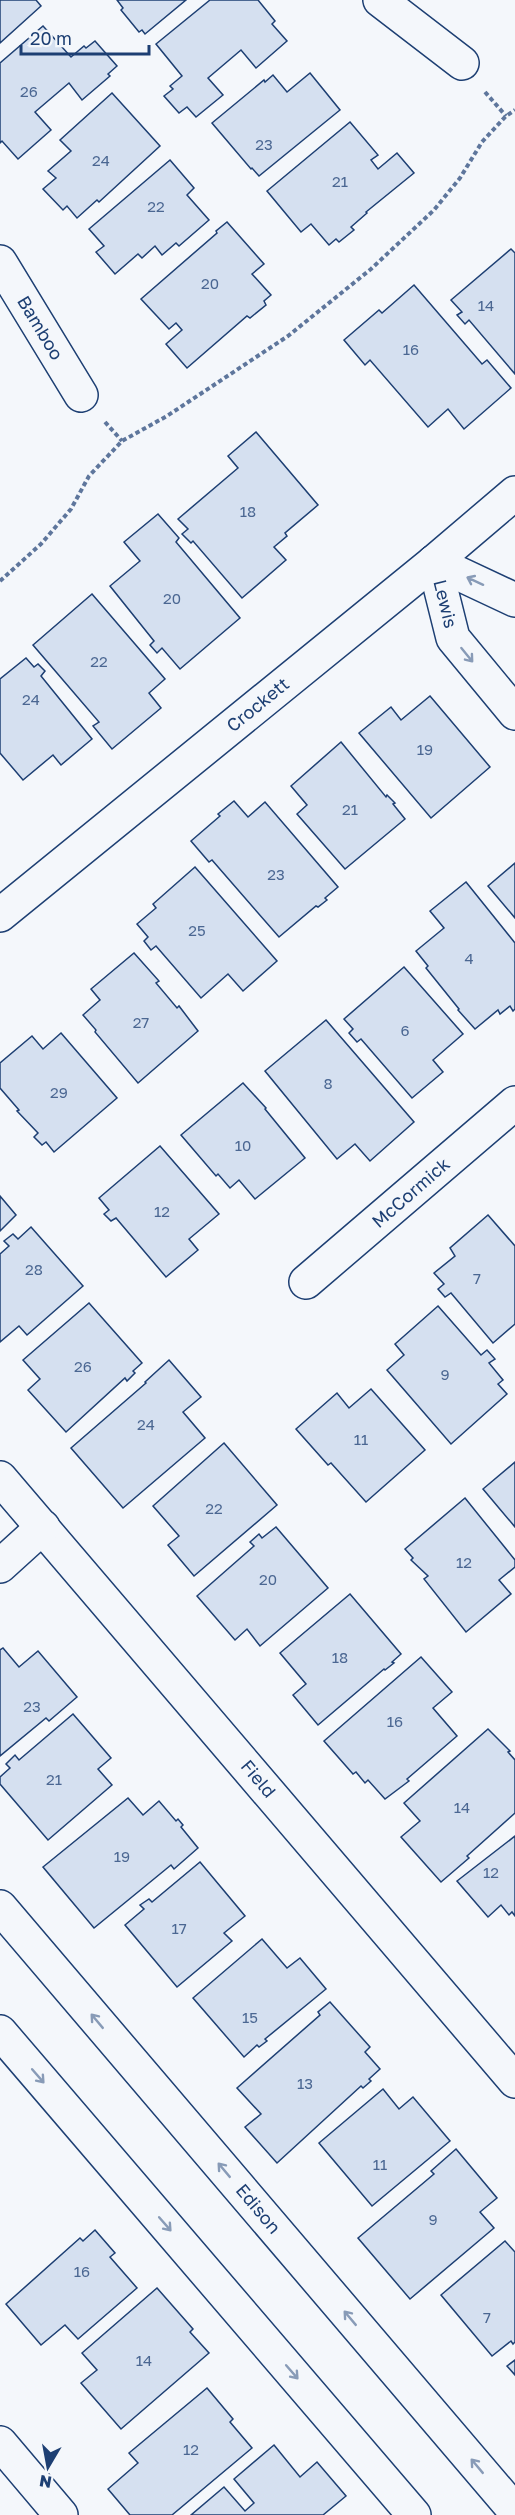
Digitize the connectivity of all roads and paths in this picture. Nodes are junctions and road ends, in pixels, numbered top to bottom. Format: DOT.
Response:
graph roads {
  1 [pos="380,0"];
  2 [pos="462,63"];
  3 [pos="498,107"];
  4 [pos="515,110"];
  5 [pos="506,116"];
  6 [pos="0,262"];
  7 [pos="81,395"];
  8 [pos="114,432"];
  9 [pos="122,441"];
  10 [pos="515,493"];
  11 [pos="434,562"];
  12 [pos="0,581"];
  13 [pos="515,600"];
  14 [pos="515,713"];
  15 [pos="0,915"];
  16 [pos="515,1103"];
  17 [pos="306,1282"];
  18 [pos="0,1478"];
  19 [pos="43,1527"];
  20 [pos="0,1566"];
  21 [pos="0,1907"];
  22 [pos="0,2032"];
  23 [pos="515,2081"];
  24 [pos="0,2443"];
  25 [pos="515,2511"];
  26 [pos="61,2515"];
  27 [pos="414,2515"];
  1 -- 2 [label="street"];
  3 -- 5 [label="path"];
  4 -- 5 [label="path"];
  5 -- 9 [label="path"];
  6 -- 7 [label="street, Bamboo"];
  8 -- 9 [label="path"];
  9 -- 12 [label="path"];
  10 -- 11 [label="street, Crockett"];
  13 -- 11 [label="street, Lewis, one-way"];
  11 -- 14 [label="street, Lewis, one-way"];
  11 -- 15 [label="street, Crockett"];
  16 -- 17 [label="street, McCormick"];
  18 -- 19 [label="street, Field"];
  19 -- 20 [label="street"];
  19 -- 23 [label="street, Field"];
  25 -- 21 [label="street, Edison, one-way"];
  22 -- 27 [label="street, one-way"];
  24 -- 26 [label="street"];
}
